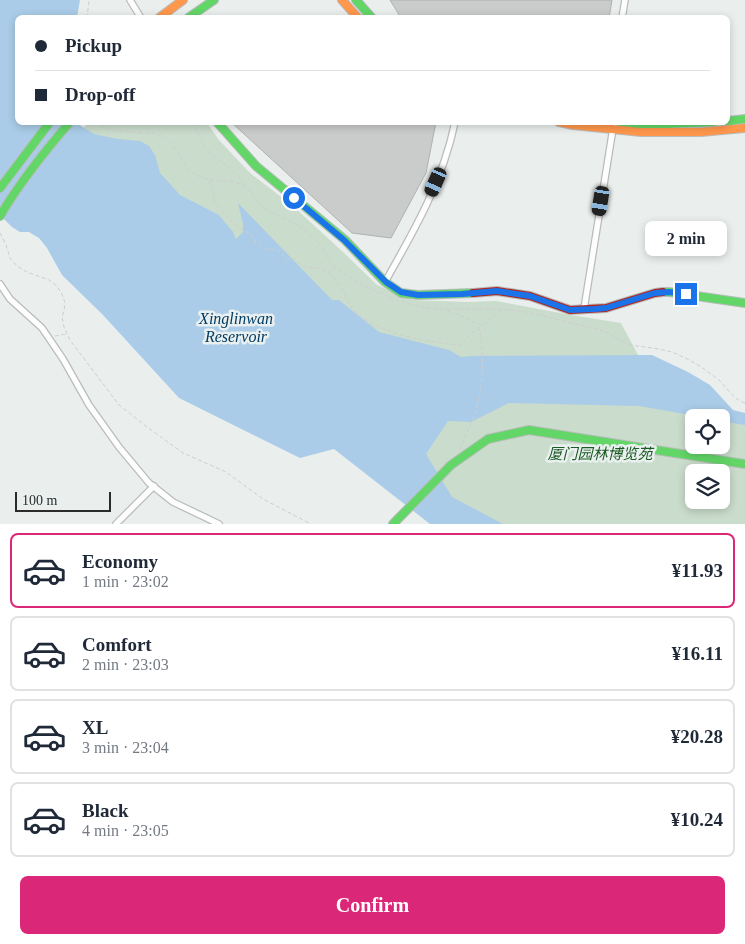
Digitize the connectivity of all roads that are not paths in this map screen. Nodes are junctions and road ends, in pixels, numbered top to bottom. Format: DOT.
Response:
graph roads {
  1 [pos="130,0"];
  2 [pos="183,0"];
  3 [pos="214,0"];
  4 [pos="342,0"];
  5 [pos="356,0"];
  6 [pos="625,0"];
  7 [pos="138,15"];
  8 [pos="163,15"];
  9 [pos="192,15"];
  10 [pos="355,15"];
  11 [pos="369,15"];
  12 [pos="622,15"];
  13 [pos="745,119"];
  14 [pos="730,121"];
  15 [pos="48,125"];
  16 [pos="67,125"];
  17 [pos="220,125"];
  18 [pos="453,125"];
  19 [pos="573,125"];
  20 [pos="613,126"];
  21 [pos="745,128"];
  22 [pos="0,188"];
  23 [pos="0,216"];
  24 [pos="386,282"];
  25 [pos="0,284"];
  26 [pos="0,298"];
  27 [pos="10,299"];
  28 [pos="745,303"];
  29 [pos="584,310"];
  30 [pos="745,464"];
  31 [pos="154,486"];
  32 [pos="116,524"];
  33 [pos="219,524"];
  34 [pos="393,524"];
  1 -- 7 [label="street"];
  2 -- 8 [label="street"];
  3 -- 9 [label="street"];
  4 -- 10 [label="street"];
  5 -- 11 [label="street"];
  6 -- 12 [label="street"];
  13 -- 14 [label="street"];
  15 -- 22 [label="street"];
  16 -- 23 [label="street"];
  17 -- 24 [label="street"];
  18 -- 24 [label="street"];
  19 -- 20 [label="street"];
  20 -- 21 [label="street"];
  20 -- 29 [label="street"];
  24 -- 29 [label="street"];
  25 -- 27 [label="street"];
  26 -- 27 [label="street"];
  27 -- 31 [label="street"];
  28 -- 29 [label="street"];
  30 -- 34 [label="street"];
  31 -- 32 [label="street"];
  31 -- 33 [label="street"];
}
